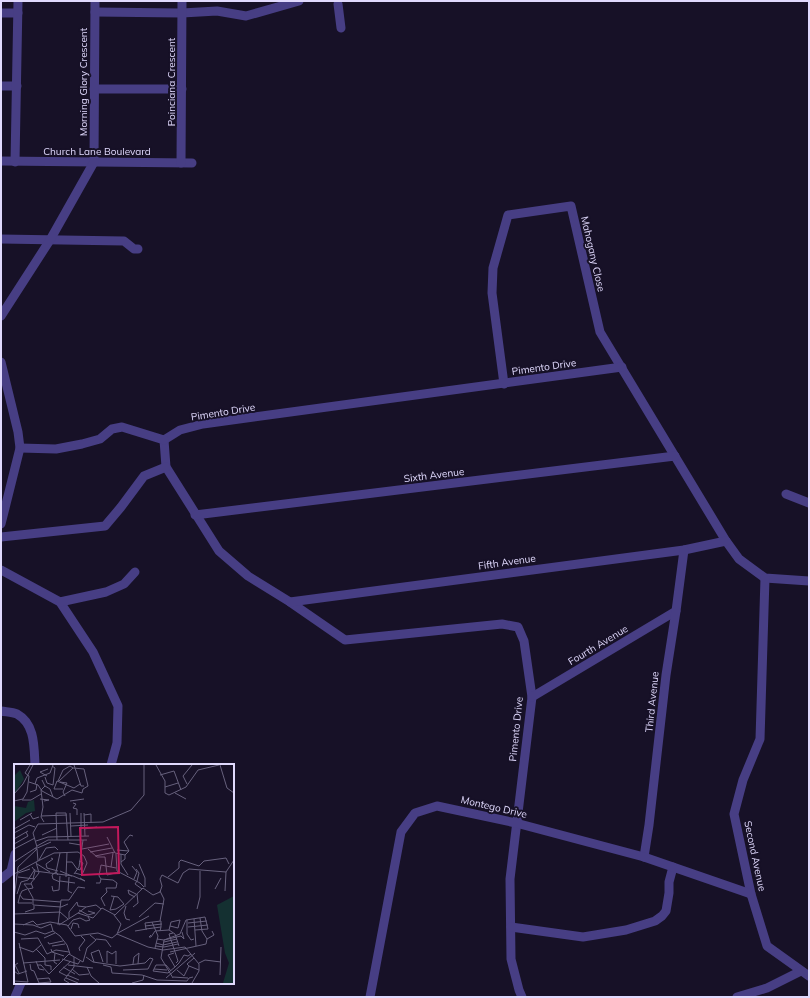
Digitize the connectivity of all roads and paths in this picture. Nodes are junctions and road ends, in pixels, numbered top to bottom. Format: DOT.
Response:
graph roads {
  1 [pos="18,1"];
  2 [pos="95,1"];
  3 [pos="182,1"];
  4 [pos="299,1"];
  5 [pos="329,1"];
  6 [pos="340,2"];
  7 [pos="94,12"];
  8 [pos="1,13"];
  9 [pos="18,13"];
  10 [pos="182,14"];
  11 [pos="341,28"];
  12 [pos="1,86"];
  13 [pos="17,86"];
  14 [pos="94,89"];
  15 [pos="182,89"];
  16 [pos="1,161"];
  17 [pos="15,162"];
  18 [pos="94,162"];
  19 [pos="181,163"];
  20 [pos="192,163"];
  21 [pos="1,239"];
  22 [pos="50,240"];
  23 [pos="138,249"];
  24 [pos="1,316"];
  25 [pos="1,362"];
  26 [pos="622,367"];
  27 [pos="504,384"];
  28 [pos="164,440"];
  29 [pos="20,448"];
  30 [pos="675,456"];
  31 [pos="166,467"];
  32 [pos="786,494"];
  33 [pos="809,503"];
  34 [pos="195,515"];
  35 [pos="1,524"];
  36 [pos="1,537"];
  37 [pos="726,541"];
  38 [pos="684,550"];
  39 [pos="1,570"];
  40 [pos="135,572"];
  41 [pos="765,578"];
  42 [pos="809,581"];
  43 [pos="60,602"];
  44 [pos="290,602"];
  45 [pos="676,611"];
  46 [pos="532,697"];
  47 [pos="1,711"];
  48 [pos="35,764"];
  49 [pos="111,764"];
  50 [pos="516,823"];
  51 [pos="644,857"];
  52 [pos="14,858"];
  53 [pos="673,867"];
  54 [pos="1,879"];
  55 [pos="751,894"];
  56 [pos="510,927"];
  57 [pos="805,973"];
  58 [pos="21,984"];
  59 [pos="15,997"];
  60 [pos="370,997"];
  61 [pos="522,997"];
  62 [pos="737,997"];
  1 -- 9 [label="street"];
  2 -- 7 [label="street, Morning Glory Crescent"];
  3 -- 10 [label="street, Poinciana Crescent"];
  4 -- 10 [label="street"];
  5 -- 6 [label="street"];
  6 -- 11 [label="street"];
  7 -- 10 [label="street"];
  7 -- 14 [label="street, Morning Glory Crescent"];
  8 -- 9 [label="street"];
  9 -- 13 [label="street"];
  10 -- 15 [label="street, Poinciana Crescent"];
  12 -- 13 [label="street"];
  13 -- 17 [label="street"];
  14 -- 15 [label="street"];
  14 -- 18 [label="street, Morning Glory Crescent"];
  15 -- 19 [label="street, Poinciana Crescent"];
  16 -- 17 [label="street, Church Lane Boulevard"];
  17 -- 18 [label="street, Church Lane Boulevard"];
  18 -- 19 [label="street, Church Lane Boulevard"];
  18 -- 22 [label="street"];
  19 -- 20 [label="street, Church Lane Boulevard"];
  21 -- 22 [label="street"];
  22 -- 23 [label="street"];
  22 -- 24 [label="street"];
  25 -- 29 [label="street"];
  26 -- 27 [label="street, Pimento Drive"];
  26 -- 27 [label="street, Mahogany Close"];
  26 -- 30 [label="street"];
  27 -- 28 [label="street, Pimento Drive"];
  28 -- 29 [label="street"];
  28 -- 31 [label="street, Pimento Drive"];
  29 -- 35 [label="street"];
  30 -- 34 [label="street, Sixth Avenue"];
  30 -- 37 [label="street"];
  31 -- 34 [label="street, Pimento Drive"];
  31 -- 36 [label="street"];
  32 -- 33 [label="street"];
  34 -- 44 [label="street, Pimento Drive"];
  37 -- 38 [label="street, Fifth Avenue"];
  37 -- 41 [label="street"];
  38 -- 44 [label="street, Fifth Avenue"];
  38 -- 45 [label="street, Third Avenue"];
  39 -- 43 [label="street"];
  40 -- 43 [label="street"];
  41 -- 42 [label="street"];
  41 -- 55 [label="street, Second Avenue"];
  43 -- 49 [label="street"];
  44 -- 46 [label="street, Pimento Drive"];
  45 -- 46 [label="street, Fourth Avenue"];
  45 -- 51 [label="street, Third Avenue"];
  46 -- 50 [label="street, Pimento Drive"];
  47 -- 48 [label="street"];
  50 -- 51 [label="street, Montego Drive"];
  50 -- 56 [label="street, Pimento Drive"];
  50 -- 60 [label="street, Montego Drive"];
  51 -- 53 [label="street, Montego Drive"];
  52 -- 54 [label="street"];
  53 -- 55 [label="street, Montego Drive"];
  53 -- 56 [label="street"];
  55 -- 57 [label="street, Second Avenue"];
  56 -- 61 [label="street, Pimento Drive"];
  57 -- 62 [label="street"];
  58 -- 59 [label="street"];
}
